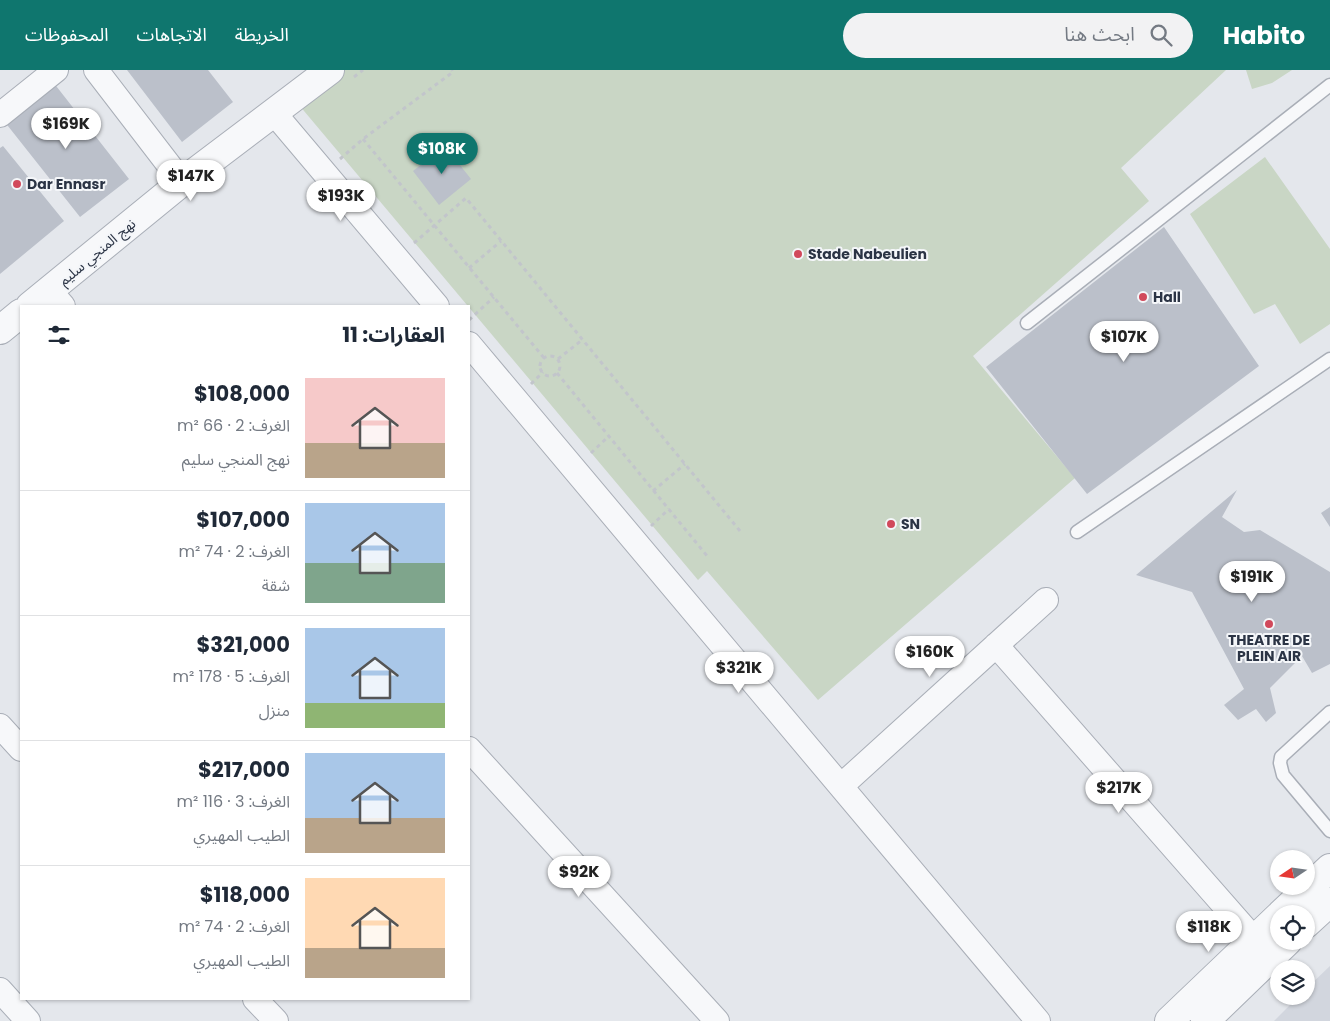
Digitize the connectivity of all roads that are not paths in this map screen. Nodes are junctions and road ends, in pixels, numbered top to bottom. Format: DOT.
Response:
graph roads {
  1 [pos="56,70"];
  2 [pos="96,70"];
  3 [pos="330,70"];
  4 [pos="1330,85"];
  5 [pos="274,113"];
  6 [pos="0,115"];
  7 [pos="182,182"];
  8 [pos="48,301"];
  9 [pos="436,305"];
  10 [pos="20,314"];
  11 [pos="1027,323"];
  12 [pos="0,330"];
  13 [pos="470,345"];
  14 [pos="1330,359"];
  15 [pos="1077,532"];
  16 [pos="1046,600"];
  17 [pos="996,645"];
  18 [pos="1330,712"];
  19 [pos="0,726"];
  20 [pos="20,748"];
  21 [pos="470,750"];
  22 [pos="841,786"];
  23 [pos="1330,831"];
  24 [pos="1330,868"];
  25 [pos="1330,902"];
  26 [pos="1291,905"];
  27 [pos="1315,916"];
  28 [pos="1270,945"];
  29 [pos="1270,947"];
  30 [pos="1270,947"];
  31 [pos="0,990"];
  32 [pos="256,1000"];
  33 [pos="28,1021"];
  34 [pos="276,1021"];
  35 [pos="717,1021"];
  36 [pos="1038,1021"];
  37 [pos="1169,1021"];
  38 [pos="1204,1021"];
  1 -- 6 [label="street"];
  2 -- 7 [label="street"];
  3 -- 5 [label="street, نهج المنجي سليم"];
  4 -- 11 [label="lane"];
  5 -- 7 [label="street, نهج المنجي سليم"];
  5 -- 9 [label="street"];
  7 -- 8 [label="street, نهج المنجي سليم"];
  10 -- 12 [label="street"];
  13 -- 22 [label="street"];
  14 -- 15 [label="lane"];
  16 -- 17 [label="street"];
  17 -- 22 [label="street"];
  17 -- 28 [label="street"];
  18 -- 23 [label="lane"];
  19 -- 20 [label="street"];
  21 -- 35 [label="street"];
  22 -- 36 [label="street"];
  24 -- 26 [label="street"];
  25 -- 27 [label="street"];
  29 -- 37 [label="street"];
  30 -- 38 [label="street"];
  31 -- 33 [label="street"];
  32 -- 34 [label="street"];
}
